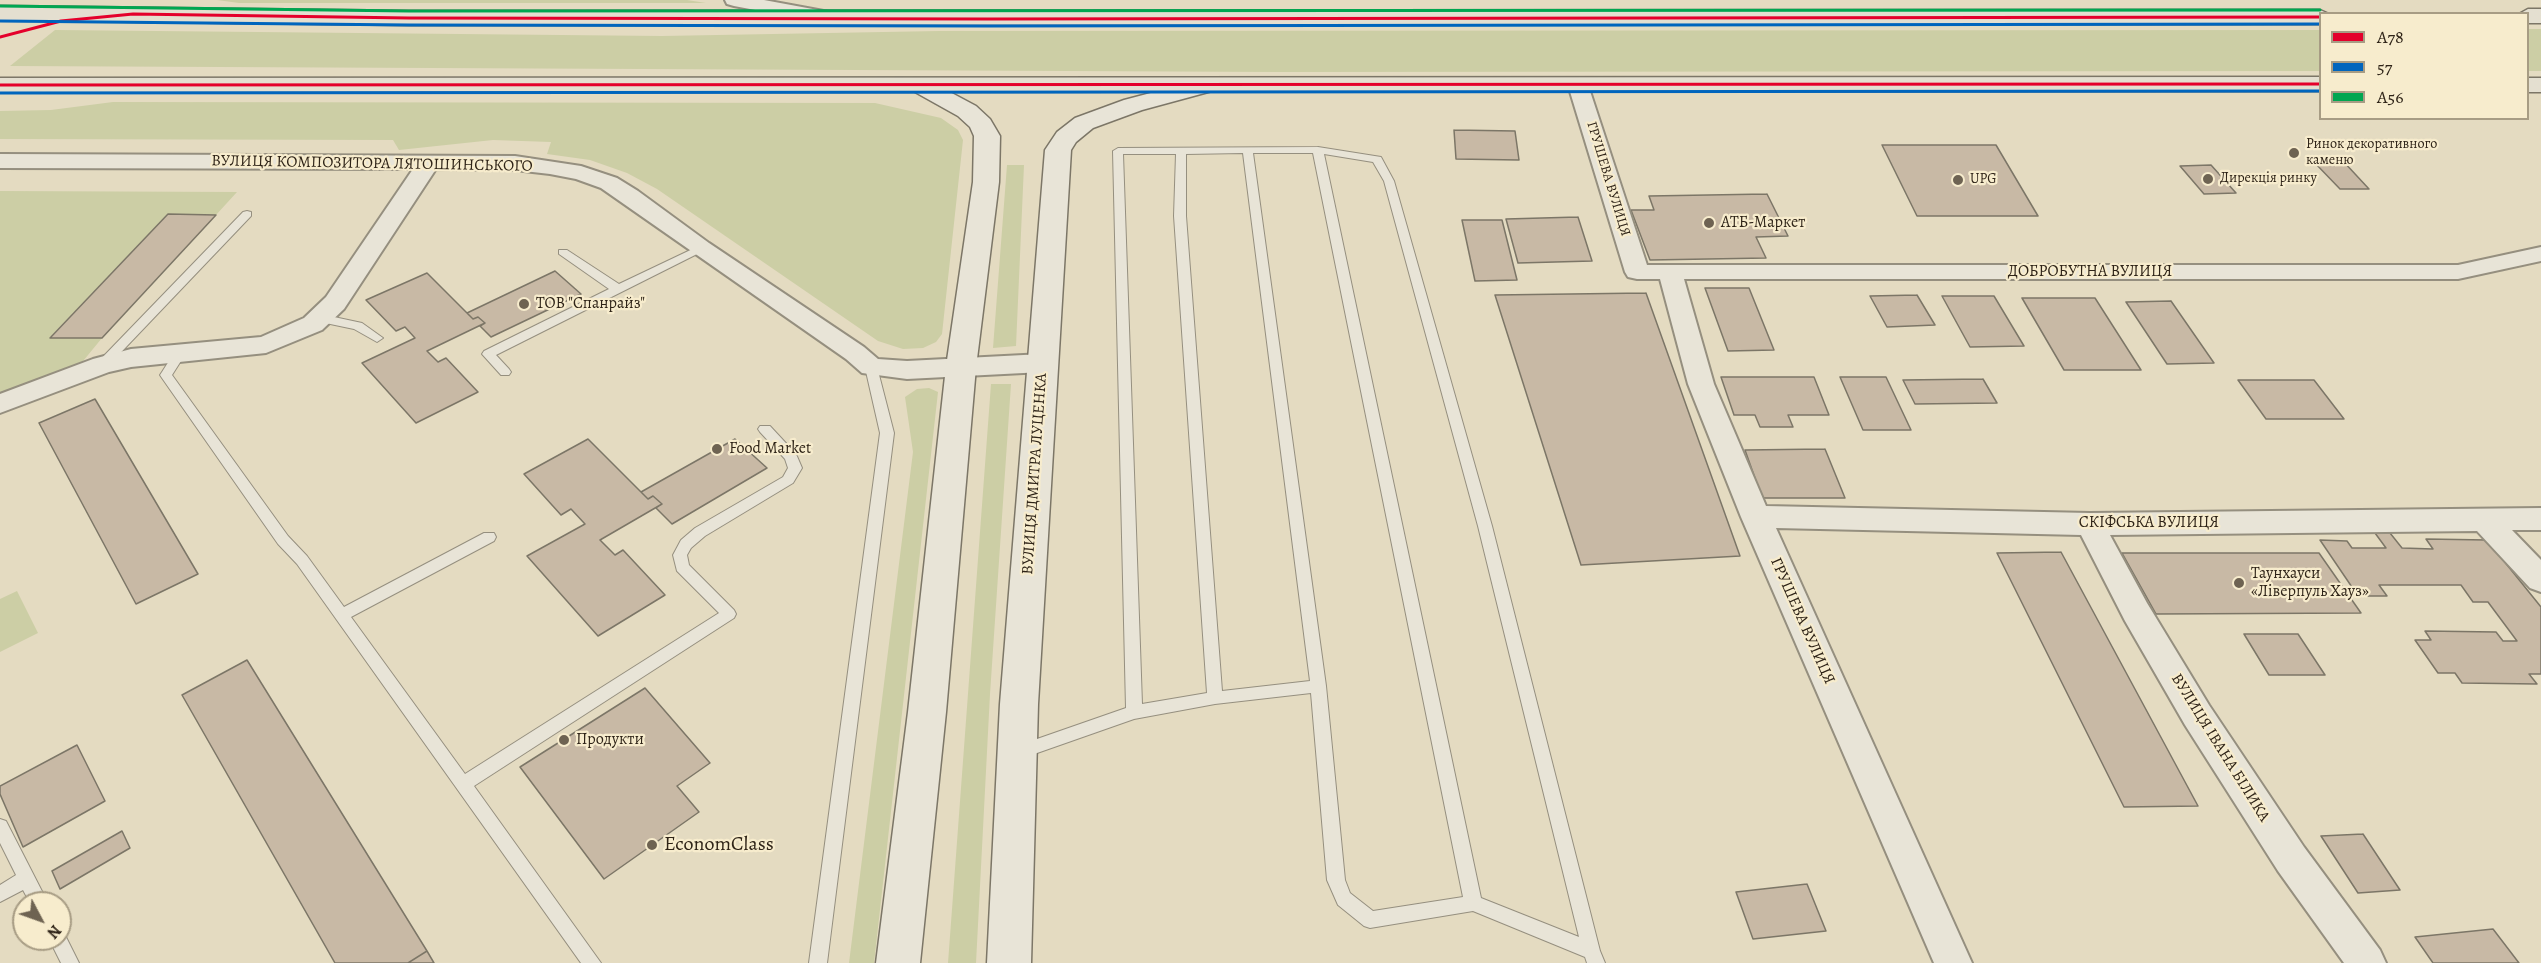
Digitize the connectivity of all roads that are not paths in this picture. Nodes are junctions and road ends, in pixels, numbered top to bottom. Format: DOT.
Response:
graph roads {
  1 [pos="734,0"];
  2 [pos="756,2"];
  3 [pos="0,13"];
  4 [pos="133,14"];
  5 [pos="2319,17"];
  6 [pos="831,18"];
  7 [pos="0,37"];
  8 [pos="0,80"];
  9 [pos="2319,84"];
  10 [pos="0,85"];
  11 [pos="34,85"];
  12 [pos="1578,85"];
  13 [pos="1204,86"];
  14 [pos="923,87"];
  15 [pos="1318,150"];
  16 [pos="1181,152"];
  17 [pos="1248,152"];
  18 [pos="0,161"];
  19 [pos="429,162"];
  20 [pos="247,214"];
  21 [pos="702,248"];
  22 [pos="564,252"];
  23 [pos="2541,255"];
  24 [pos="1638,272"];
  25 [pos="1670,272"];
  26 [pos="619,290"];
  27 [pos="320,318"];
  28 [pos="377,338"];
  29 [pos="180,353"];
  30 [pos="1043,363"];
  31 [pos="102,364"];
  32 [pos="871,367"];
  33 [pos="961,367"];
  34 [pos="505,372"];
  35 [pos="0,404"];
  36 [pos="765,429"];
  37 [pos="1756,517"];
  38 [pos="2541,519"];
  39 [pos="2486,521"];
  40 [pos="2090,524"];
  41 [pos="489,537"];
  42 [pos="2541,579"];
  43 [pos="341,616"];
  44 [pos="1318,686"];
  45 [pos="1215,698"];
  46 [pos="1134,712"];
  47 [pos="1018,752"];
  48 [pos="463,784"];
  49 [pos="0,826"];
  50 [pos="27,878"];
  51 [pos="33,891"];
  52 [pos="0,894"];
  53 [pos="1473,903"];
  54 [pos="1593,957"];
  55 [pos="592,963"];
  56 [pos="818,963"];
  57 [pos="898,963"];
  58 [pos="1009,963"];
  59 [pos="1953,963"];
  60 [pos="2367,963"];
  1 -- 2 [label="street"];
  2 -- 6 [label="street"];
  3 -- 4 [label="highway"];
  4 -- 6 [label="highway"];
  4 -- 7 [label="highway"];
  5 -- 6 [label="highway"];
  8 -- 11 [label="highway"];
  9 -- 12 [label="highway"];
  10 -- 11 [label="highway"];
  11 -- 14 [label="highway"];
  12 -- 13 [label="highway"];
  12 -- 24 [label="street, ГРУШЕВА ВУЛИЦЯ"];
  13 -- 14 [label="highway"];
  13 -- 30 [label="main road, ВУЛИЦЯ ДМИТРА ЛУЦЕНКА"];
  14 -- 33 [label="main road"];
  15 -- 17 [label="lane"];
  15 -- 53 [label="lane"];
  15 -- 54 [label="lane"];
  16 -- 17 [label="lane"];
  16 -- 45 [label="lane"];
  16 -- 46 [label="lane"];
  17 -- 44 [label="lane"];
  18 -- 19 [label="street, ВУЛИЦЯ КОМПОЗИТОРА ЛЯТОШИНСЬКОГО"];
  19 -- 21 [label="street, ВУЛИЦЯ КОМПОЗИТОРА ЛЯТОШИНСЬКОГО"];
  19 -- 27 [label="street"];
  20 -- 31 [label="lane"];
  21 -- 26 [label="lane"];
  21 -- 32 [label="street, ВУЛИЦЯ КОМПОЗИТОРА ЛЯТОШИНСЬКОГО"];
  22 -- 26 [label="lane"];
  23 -- 25 [label="street, ДОБРОБУТНА ВУЛИЦЯ"];
  24 -- 25 [label="street, ДОБРОБУТНА ВУЛИЦЯ"];
  25 -- 37 [label="street, ГРУШЕВА ВУЛИЦЯ"];
  26 -- 34 [label="lane"];
  27 -- 28 [label="lane"];
  27 -- 29 [label="street"];
  29 -- 31 [label="street"];
  29 -- 43 [label="lane"];
  30 -- 33 [label="street"];
  30 -- 47 [label="main road, ВУЛИЦЯ ДМИТРА ЛУЦЕНКА"];
  31 -- 35 [label="street"];
  32 -- 33 [label="street"];
  32 -- 56 [label="lane"];
  33 -- 57 [label="main road"];
  36 -- 48 [label="lane"];
  37 -- 40 [label="street, СКІФСЬКА ВУЛИЦЯ"];
  37 -- 59 [label="street, ГРУШЕВА ВУЛИЦЯ"];
  38 -- 39 [label="street, СКІФСЬКА ВУЛИЦЯ"];
  39 -- 40 [label="street, СКІФСЬКА ВУЛИЦЯ"];
  39 -- 42 [label="street"];
  40 -- 60 [label="street, ВУЛИЦЯ ІВАНА БІЛИКА"];
  41 -- 43 [label="lane"];
  43 -- 48 [label="lane"];
  44 -- 45 [label="lane"];
  44 -- 53 [label="lane"];
  45 -- 46 [label="lane"];
  46 -- 47 [label="lane"];
  47 -- 58 [label="main road, ВУЛИЦЯ ДМИТРА ЛУЦЕНКА"];
  48 -- 55 [label="lane"];
  49 -- 50 [label="lane"];
  50 -- 51 [label="lane"];
  50 -- 52 [label="lane"];
  53 -- 54 [label="lane"];
}
